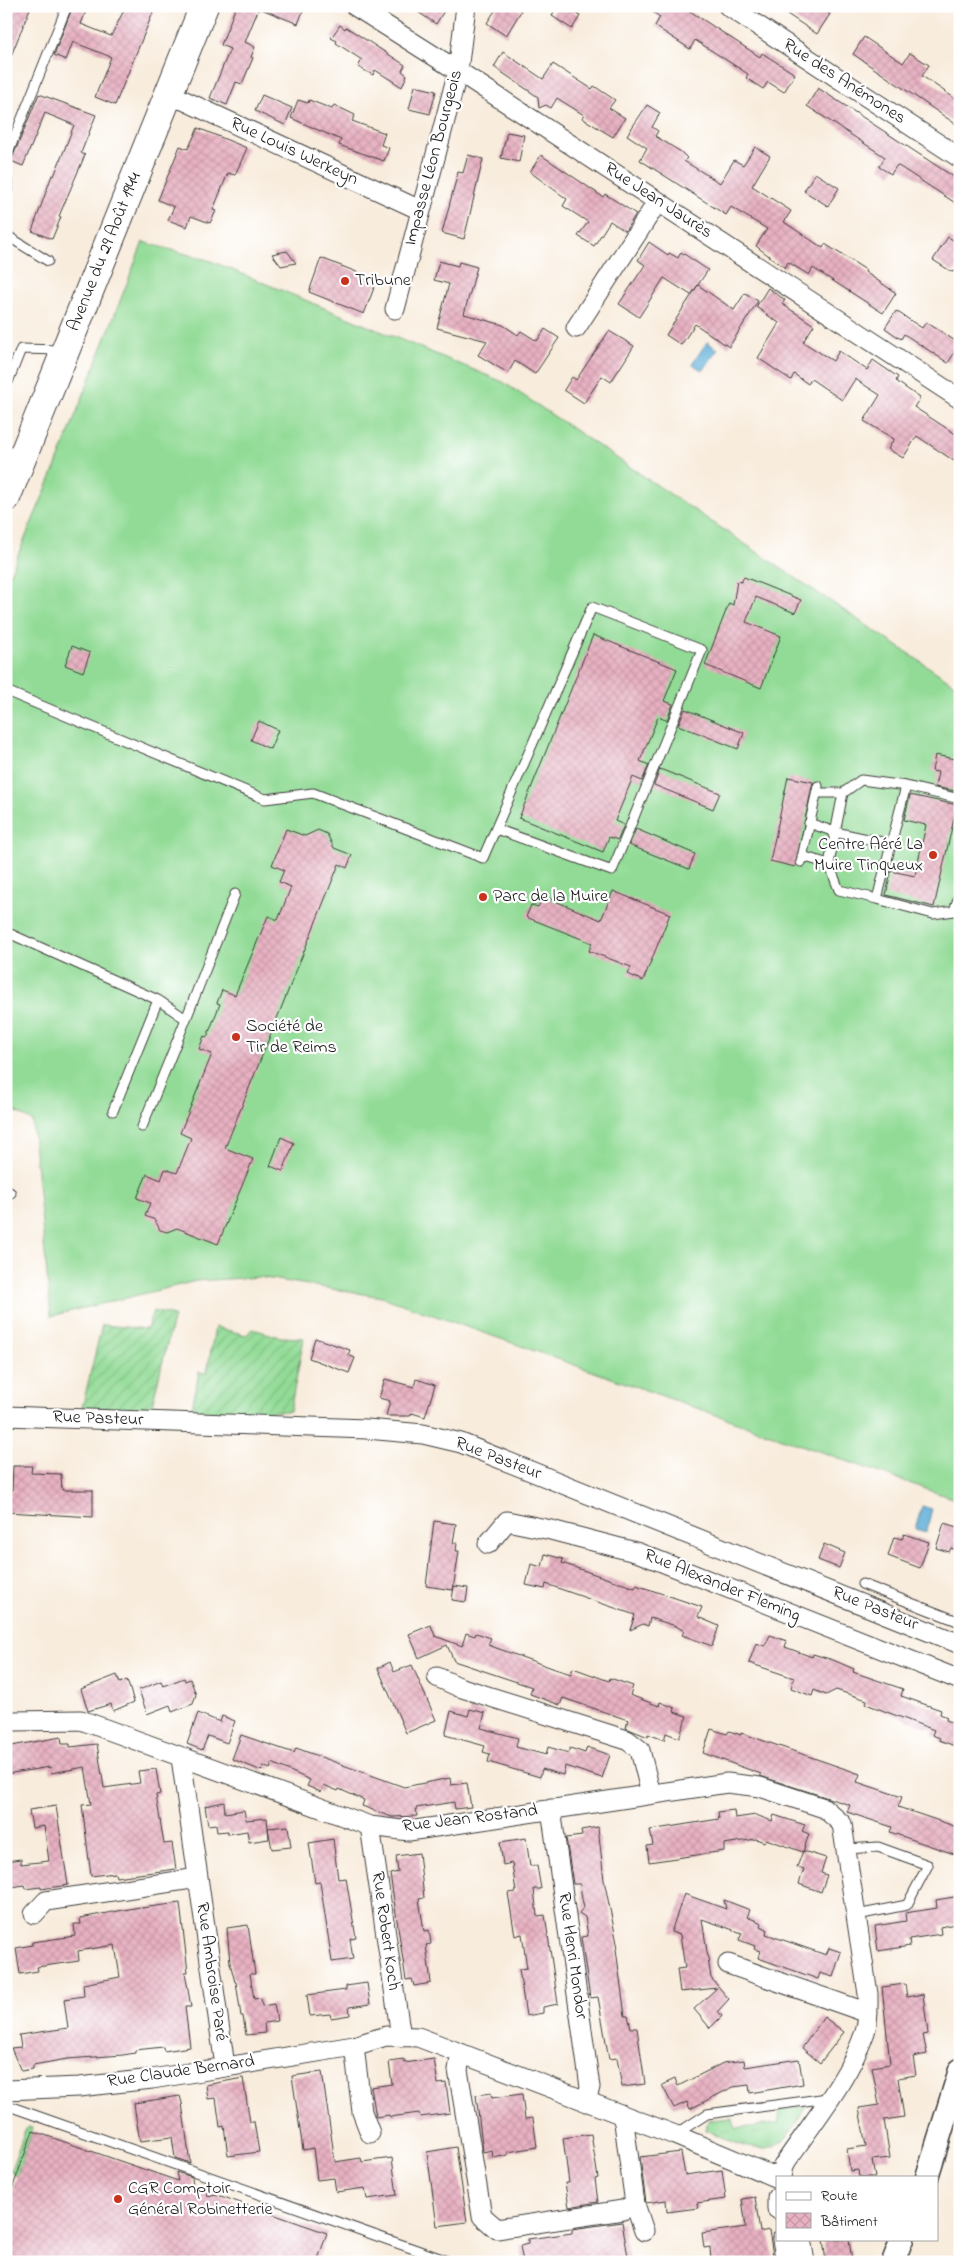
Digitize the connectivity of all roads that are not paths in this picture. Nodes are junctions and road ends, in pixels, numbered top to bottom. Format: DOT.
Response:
graph roads {
  1 [pos="67,6"];
  2 [pos="204,6"];
  3 [pos="355,6"];
  4 [pos="466,6"];
  5 [pos="728,6"];
  6 [pos="458,71"];
  7 [pos="168,96"];
  8 [pos="6,158"];
  9 [pos="960,158"];
  10 [pos="6,176"];
  11 [pos="6,195"];
  12 [pos="658,201"];
  13 [pos="420,210"];
  14 [pos="6,235"];
  15 [pos="48,261"];
  16 [pos="395,309"];
  17 [pos="576,328"];
  18 [pos="66,350"];
  19 [pos="8,382"];
  20 [pos="960,398"];
  21 [pos="6,498"];
  22 [pos="6,691"];
  23 [pos="906,786"];
  24 [pos="843,793"];
  25 [pos="960,799"];
  26 [pos="809,823"];
  27 [pos="496,829"];
  28 [pos="835,832"];
  29 [pos="891,844"];
  30 [pos="829,864"];
  31 [pos="960,893"];
  32 [pos="235,894"];
  33 [pos="877,899"];
  34 [pos="6,932"];
  35 [pos="158,1000"];
  36 [pos="186,1019"];
  37 [pos="113,1111"];
  38 [pos="142,1127"];
  39 [pos="6,1416"];
  40 [pos="488,1544"];
  41 [pos="862,1584"];
  42 [pos="890,1605"];
  43 [pos="960,1622"];
  44 [pos="960,1644"];
  45 [pos="437,1677"];
  46 [pos="960,1680"];
  47 [pos="13,1720"];
  48 [pos="181,1758"];
  49 [pos="651,1794"];
  50 [pos="550,1809"];
  51 [pos="370,1826"];
  52 [pos="846,1849"];
  53 [pos="198,1878"];
  54 [pos="34,1914"];
  55 [pos="857,1915"];
  56 [pos="728,1964"];
  57 [pos="868,2012"];
  58 [pos="401,2037"];
  59 [pos="354,2046"];
  60 [pos="461,2053"];
  61 [pos="225,2066"];
  62 [pos="960,2070"];
  63 [pos="6,2090"];
  64 [pos="829,2098"];
  65 [pos="586,2102"];
  66 [pos="6,2105"];
  67 [pos="621,2114"];
  68 [pos="370,2133"];
  69 [pos="675,2135"];
  70 [pos="781,2176"];
  71 [pos="927,2176"];
  72 [pos="776,2178"];
  73 [pos="635,2204"];
  74 [pos="644,2232"];
  75 [pos="782,2240"];
  76 [pos="801,2240"];
  77 [pos="445,2260"];
  78 [pos="786,2262"];
  79 [pos="805,2262"];
  1 -- 8 [label="lane"];
  2 -- 7 [label="main road, Avenue du 29 Août 1944"];
  3 -- 6 [label="street, Rue Jean Jaurès"];
  4 -- 6 [label="street, Impasse Léon Bourgeois"];
  5 -- 9 [label="street, Rue des Anémones"];
  6 -- 12 [label="street, Rue Jean Jaurès"];
  6 -- 13 [label="street, Impasse Léon Bourgeois"];
  7 -- 13 [label="street, Rue Louis Werkeyn"];
  7 -- 18 [label="main road, Avenue du 29 Août 1944"];
  10 -- 11 [label="lane"];
  12 -- 17 [label="street"];
  12 -- 20 [label="street, Rue Jean Jaurès"];
  13 -- 16 [label="street, Impasse Léon Bourgeois"];
  14 -- 15 [label="lane"];
  18 -- 19 [label="lane"];
  18 -- 21 [label="main road, Avenue du 29 Août 1944"];
  22 -- 27 [label="lane"];
  23 -- 24 [label="lane"];
  23 -- 25 [label="lane"];
  23 -- 29 [label="lane"];
  24 -- 26 [label="lane"];
  24 -- 28 [label="lane"];
  26 -- 28 [label="lane"];
  26 -- 30 [label="lane"];
  27 -- 27 [label="lane"];
  28 -- 29 [label="lane"];
  28 -- 30 [label="lane"];
  29 -- 33 [label="lane"];
  30 -- 33 [label="lane"];
  31 -- 33 [label="lane"];
  32 -- 36 [label="lane"];
  34 -- 35 [label="lane"];
  35 -- 36 [label="lane"];
  35 -- 37 [label="lane"];
  36 -- 38 [label="lane"];
  39 -- 42 [label="street, Rue Pasteur"];
  40 -- 46 [label="street, Rue Alexander Fleming"];
  41 -- 42 [label="lane, Rue Pasteur"];
  42 -- 43 [label="lane, Rue Pasteur"];
  42 -- 44 [label="street, Rue Pasteur"];
  45 -- 49 [label="street"];
  47 -- 48 [label="street"];
  48 -- 51 [label="street, Rue Jean Rostand"];
  48 -- 53 [label="street, Rue Ambroise Paré"];
  49 -- 50 [label="street, Rue Jean Rostand"];
  49 -- 52 [label="street, Rue Jean Rostand"];
  50 -- 51 [label="street, Rue Jean Rostand"];
  50 -- 65 [label="street, Rue Henri Mondor"];
  51 -- 58 [label="street, Rue Robert Koch"];
  52 -- 55 [label="street, Rue Jean Rostand"];
  52 -- 55 [label="lane"];
  53 -- 54 [label="street, Rue Ambroise Paré"];
  53 -- 61 [label="street, Rue Ambroise Paré"];
  55 -- 57 [label="street, Rue Jean Rostand"];
  56 -- 57 [label="street"];
  57 -- 64 [label="street, Rue Jean Rostand"];
  58 -- 59 [label="street, Rue Claude Bernard"];
  58 -- 60 [label="street, Rue Claude Bernard"];
  59 -- 61 [label="street, Rue Claude Bernard"];
  59 -- 68 [label="street"];
  60 -- 65 [label="street, Rue Claude Bernard"];
  60 -- 73 [label="street"];
  61 -- 63 [label="street, Rue Claude Bernard"];
  62 -- 71 [label="street"];
  64 -- 69 [label="lane"];
  64 -- 70 [label="street, Rue Jean Rostand"];
  65 -- 67 [label="street, Rue Claude Bernard"];
  66 -- 77 [label="lane"];
  67 -- 69 [label="street, Rue Claude Bernard"];
  67 -- 73 [label="street"];
  69 -- 72 [label="street, Rue Claude Bernard"];
  73 -- 74 [label="street"];
  75 -- 78 [label="street"];
  76 -- 79 [label="street"];
}
